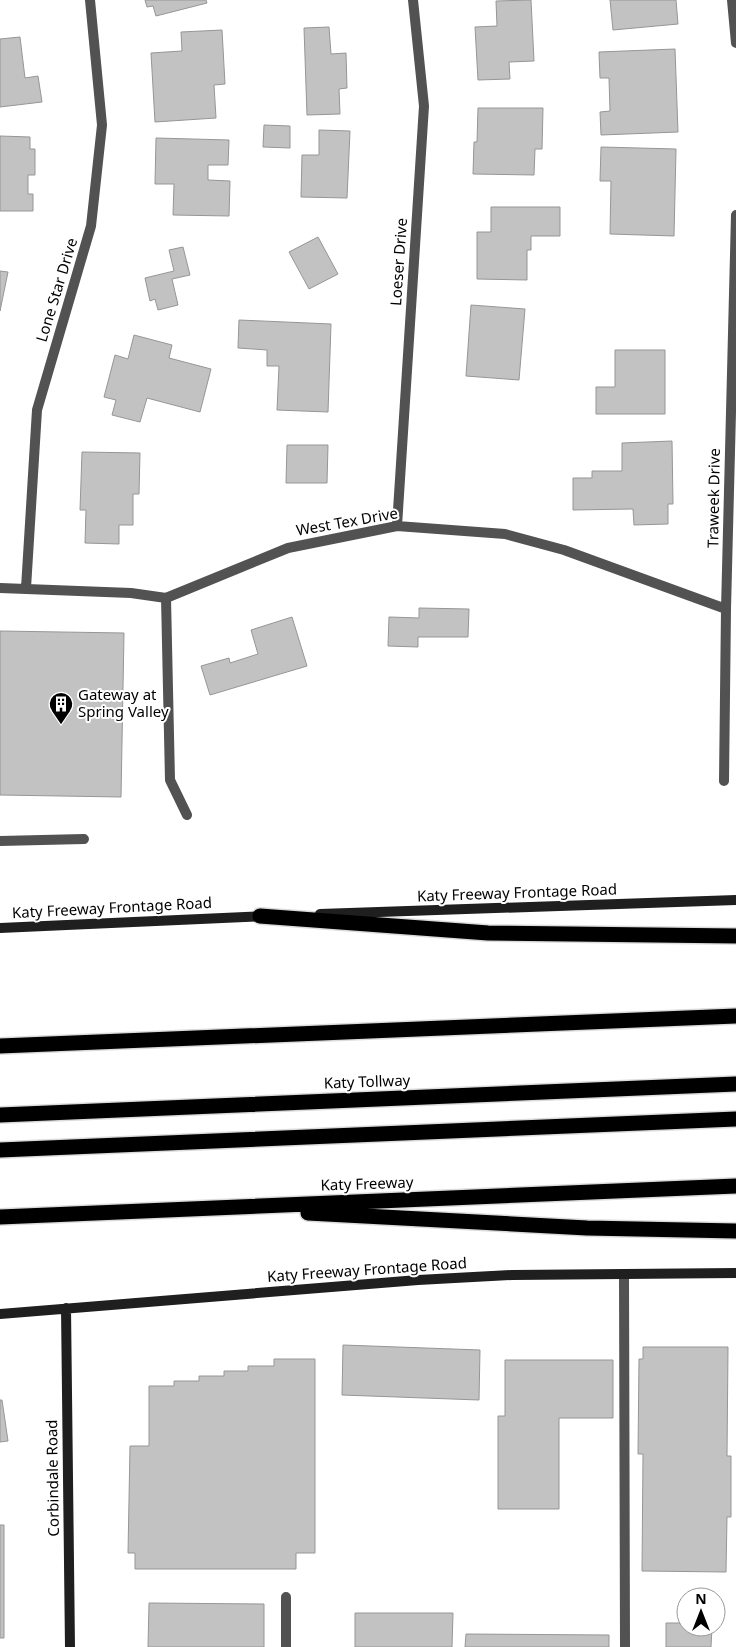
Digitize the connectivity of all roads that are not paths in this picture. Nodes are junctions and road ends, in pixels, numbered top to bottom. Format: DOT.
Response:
graph roads {
  1 [pos="90,0"];
  2 [pos="413,0"];
  3 [pos="732,0"];
  4 [pos="736,43"];
  5 [pos="736,215"];
  6 [pos="397,526"];
  7 [pos="0,588"];
  8 [pos="26,588"];
  9 [pos="166,598"];
  10 [pos="726,609"];
  11 [pos="724,782"];
  12 [pos="187,815"];
  13 [pos="84,839"];
  14 [pos="0,842"];
  15 [pos="736,900"];
  16 [pos="260,916"];
  17 [pos="0,928"];
  18 [pos="736,936"];
  19 [pos="736,1016"];
  20 [pos="0,1046"];
  21 [pos="736,1084"];
  22 [pos="0,1115"];
  23 [pos="736,1119"];
  24 [pos="0,1150"];
  25 [pos="736,1186"];
  26 [pos="221,1208"];
  27 [pos="0,1218"];
  28 [pos="736,1231"];
  29 [pos="736,1273"];
  30 [pos="624,1275"];
  31 [pos="66,1308"];
  32 [pos="0,1314"];
  33 [pos="286,1596"];
  34 [pos="70,1647"];
  35 [pos="286,1647"];
  36 [pos="625,1647"];
  1 -- 8 [label="street, Lone Star Drive"];
  2 -- 6 [label="street, Loeser Drive"];
  3 -- 4 [label="street"];
  5 -- 10 [label="street, Traweek Drive"];
  6 -- 9 [label="street, West Tex Drive"];
  6 -- 10 [label="street, West Tex Drive"];
  7 -- 8 [label="street"];
  8 -- 9 [label="street"];
  9 -- 12 [label="street"];
  10 -- 11 [label="street, Traweek Drive"];
  13 -- 14 [label="street"];
  15 -- 16 [label="main road, Katy Freeway Frontage Road"];
  16 -- 17 [label="main road, Katy Freeway Frontage Road"];
  16 -- 18 [label="highway"];
  19 -- 20 [label="highway"];
  21 -- 22 [label="highway, Katy Tollway"];
  23 -- 24 [label="highway"];
  25 -- 26 [label="highway, Katy Freeway"];
  26 -- 27 [label="highway, Katy Freeway"];
  26 -- 28 [label="highway"];
  29 -- 30 [label="main road, Katy Freeway Frontage Road"];
  30 -- 31 [label="main road, Katy Freeway Frontage Road"];
  30 -- 36 [label="street"];
  31 -- 32 [label="main road, Katy Freeway Frontage Road"];
  31 -- 34 [label="main road, Corbindale Road"];
  33 -- 35 [label="street"];
}
